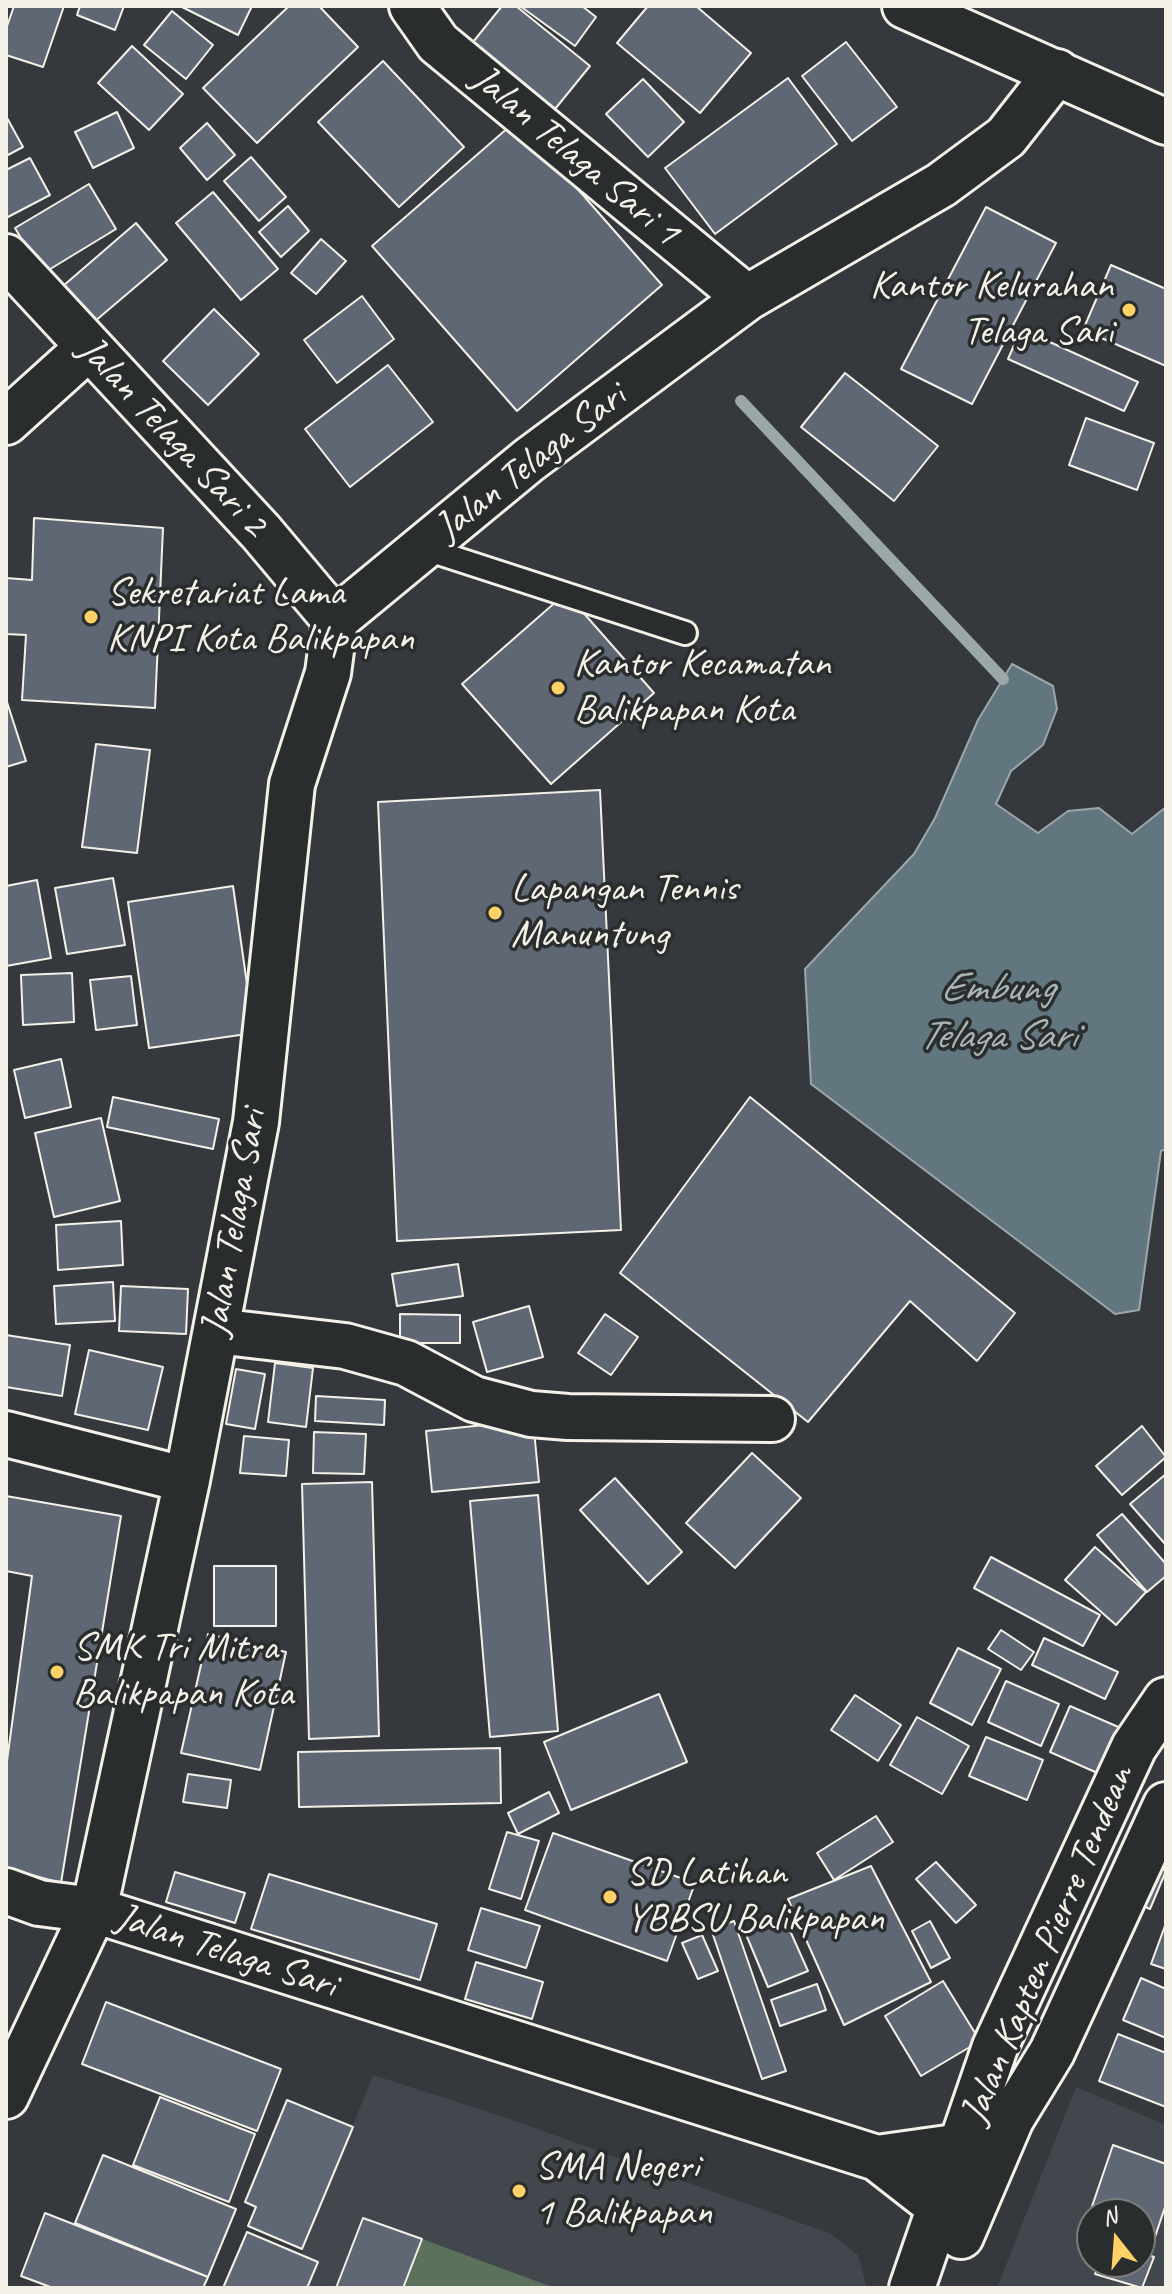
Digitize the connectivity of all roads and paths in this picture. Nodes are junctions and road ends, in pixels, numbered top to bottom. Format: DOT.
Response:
graph roads {
  1 [pos="412,6"];
  2 [pos="905,6"];
  3 [pos="1057,72"];
  4 [pos="1166,122"];
  5 [pos="6,257"];
  6 [pos="747,298"];
  7 [pos="89,347"];
  8 [pos="6,422"];
  9 [pos="423,548"];
  10 [pos="335,620"];
  11 [pos="685,633"];
  12 [pos="216,1331"];
  13 [pos="772,1419"];
  14 [pos="6,1434"];
  15 [pos="187,1480"];
  16 [pos="1166,1700"];
  17 [pos="1166,1805"];
  18 [pos="6,1891"];
  19 [pos="94,1910"];
  20 [pos="6,2096"];
  21 [pos="962,2146"];
  22 [pos="877,2158"];
  23 [pos="941,2208"];
  24 [pos="912,2288"];
  25 [pos="941,2288"];
  1 -- 6 [label="street, Jalan Telaga Sari 1"];
  2 -- 3 [label="street"];
  3 -- 4 [label="street"];
  3 -- 6 [label="street, Jalan Telaga Sari"];
  5 -- 7 [label="street, Jalan Telaga Sari 2"];
  6 -- 9 [label="street, Jalan Telaga Sari"];
  7 -- 8 [label="street"];
  7 -- 10 [label="street, Jalan Telaga Sari 2"];
  9 -- 10 [label="street, Jalan Telaga Sari"];
  9 -- 11 [label="lane"];
  10 -- 12 [label="street, Jalan Telaga Sari"];
  12 -- 13 [label="street"];
  12 -- 15 [label="street, Jalan Telaga Sari"];
  14 -- 15 [label="street"];
  15 -- 19 [label="street, Jalan Telaga Sari"];
  16 -- 21 [label="street, Jalan Kapten Pierre Tendean"];
  17 -- 25 [label="street, Jalan Kapten Pierre Tendean"];
  18 -- 19 [label="street"];
  19 -- 20 [label="street"];
  19 -- 22 [label="street, Jalan Telaga Sari"];
  21 -- 22 [label="street, Jalan Telaga Sari"];
  21 -- 23 [label="street, Jalan Kapten Pierre Tendean"];
  22 -- 23 [label="street, Jalan Telaga Sari"];
  23 -- 24 [label="street, Jalan Kapten Pierre Tendean"];
}
